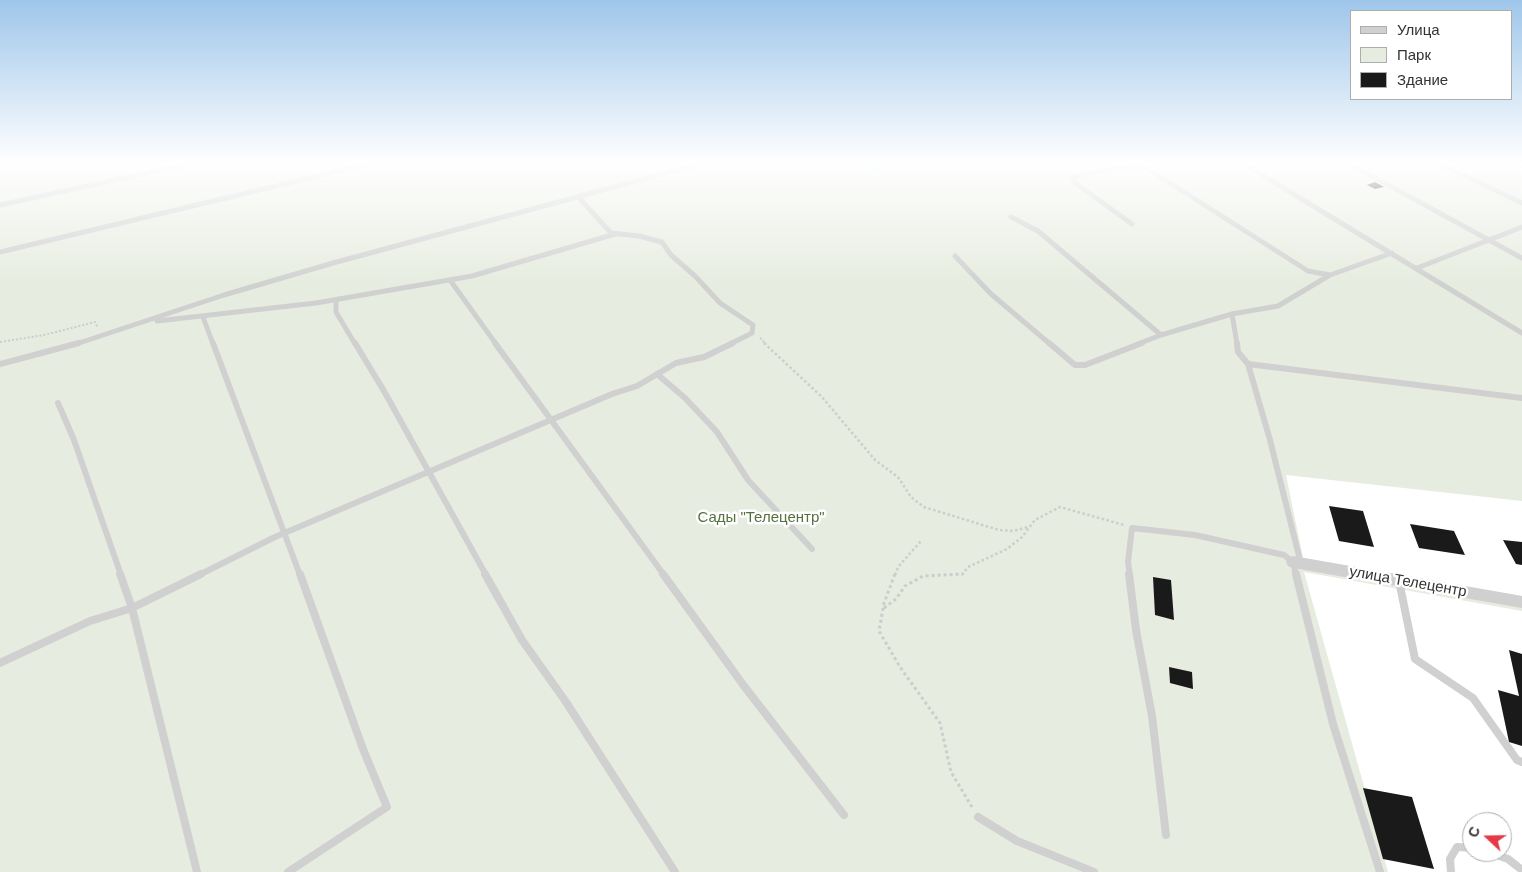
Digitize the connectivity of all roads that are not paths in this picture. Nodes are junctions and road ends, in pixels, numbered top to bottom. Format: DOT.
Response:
graph roads {
  1 [pos="198,205"];
  2 [pos="549,205"];
  3 [pos="585,205"];
  4 [pos="1105,205"];
  5 [pos="1206,205"];
  6 [pos="1312,205"];
  7 [pos="1425,205"];
  8 [pos="1011,217"];
  9 [pos="1132,224"];
  10 [pos="1522,227"];
  11 [pos="616,234"];
  12 [pos="1490,240"];
  13 [pos="0,252"];
  14 [pos="1392,253"];
  15 [pos="955,256"];
  16 [pos="1522,258"];
  17 [pos="1417,268"];
  18 [pos="1330,275"];
  19 [pos="450,280"];
  20 [pos="336,300"];
  21 [pos="1232,314"];
  22 [pos="203,317"];
  23 [pos="146,322"];
  24 [pos="1522,333"];
  25 [pos="1161,335"];
  26 [pos="0,364"];
  27 [pos="1248,364"];
  28 [pos="657,374"];
  29 [pos="1522,398"];
  30 [pos="58,403"];
  31 [pos="553,420"];
  32 [pos="428,473"];
  33 [pos="285,533"];
  34 [pos="812,550"];
  35 [pos="1297,563"];
  36 [pos="1399,581"];
  37 [pos="1522,602"];
  38 [pos="132,608"];
  39 [pos="0,663"];
  40 [pos="1522,762"];
  41 [pos="844,815"];
  42 [pos="978,817"];
  43 [pos="1166,835"];
  44 [pos="1462,847"];
  45 [pos="1512,862"];
  46 [pos="1522,870"];
  47 [pos="197,872"];
  48 [pos="288,872"];
  49 [pos="675,872"];
  50 [pos="1094,872"];
  51 [pos="1380,872"];
  52 [pos="1450,872"];
  1 -- 13 [label="lane"];
  2 -- 23 [label="lane"];
  3 -- 11 [label="lane"];
  4 -- 9 [label="lane"];
  5 -- 18 [label="lane"];
  6 -- 14 [label="lane"];
  7 -- 12 [label="lane"];
  8 -- 25 [label="lane"];
  10 -- 12 [label="lane"];
  11 -- 19 [label="lane"];
  11 -- 28 [label="lane"];
  12 -- 16 [label="lane"];
  12 -- 17 [label="lane"];
  14 -- 17 [label="lane"];
  14 -- 18 [label="lane"];
  15 -- 25 [label="lane"];
  17 -- 24 [label="lane"];
  18 -- 21 [label="lane"];
  19 -- 20 [label="lane"];
  19 -- 31 [label="lane"];
  20 -- 22 [label="lane"];
  20 -- 32 [label="lane"];
  21 -- 25 [label="lane"];
  21 -- 27 [label="lane"];
  22 -- 23 [label="lane"];
  22 -- 33 [label="lane"];
  23 -- 26 [label="lane"];
  27 -- 29 [label="lane"];
  27 -- 35 [label="lane"];
  28 -- 31 [label="lane"];
  28 -- 34 [label="lane"];
  30 -- 38 [label="lane"];
  31 -- 32 [label="lane"];
  31 -- 41 [label="lane"];
  32 -- 33 [label="lane"];
  32 -- 49 [label="lane"];
  33 -- 38 [label="lane"];
  33 -- 48 [label="lane"];
  35 -- 36 [label="street, улица Телецентр"];
  35 -- 43 [label="lane"];
  35 -- 51 [label="lane"];
  36 -- 37 [label="street, улица Телецентр"];
  36 -- 40 [label="lane"];
  38 -- 39 [label="lane"];
  38 -- 47 [label="lane"];
  42 -- 50 [label="lane"];
  44 -- 52 [label="lane"];
  45 -- 46 [label="lane"];
}
